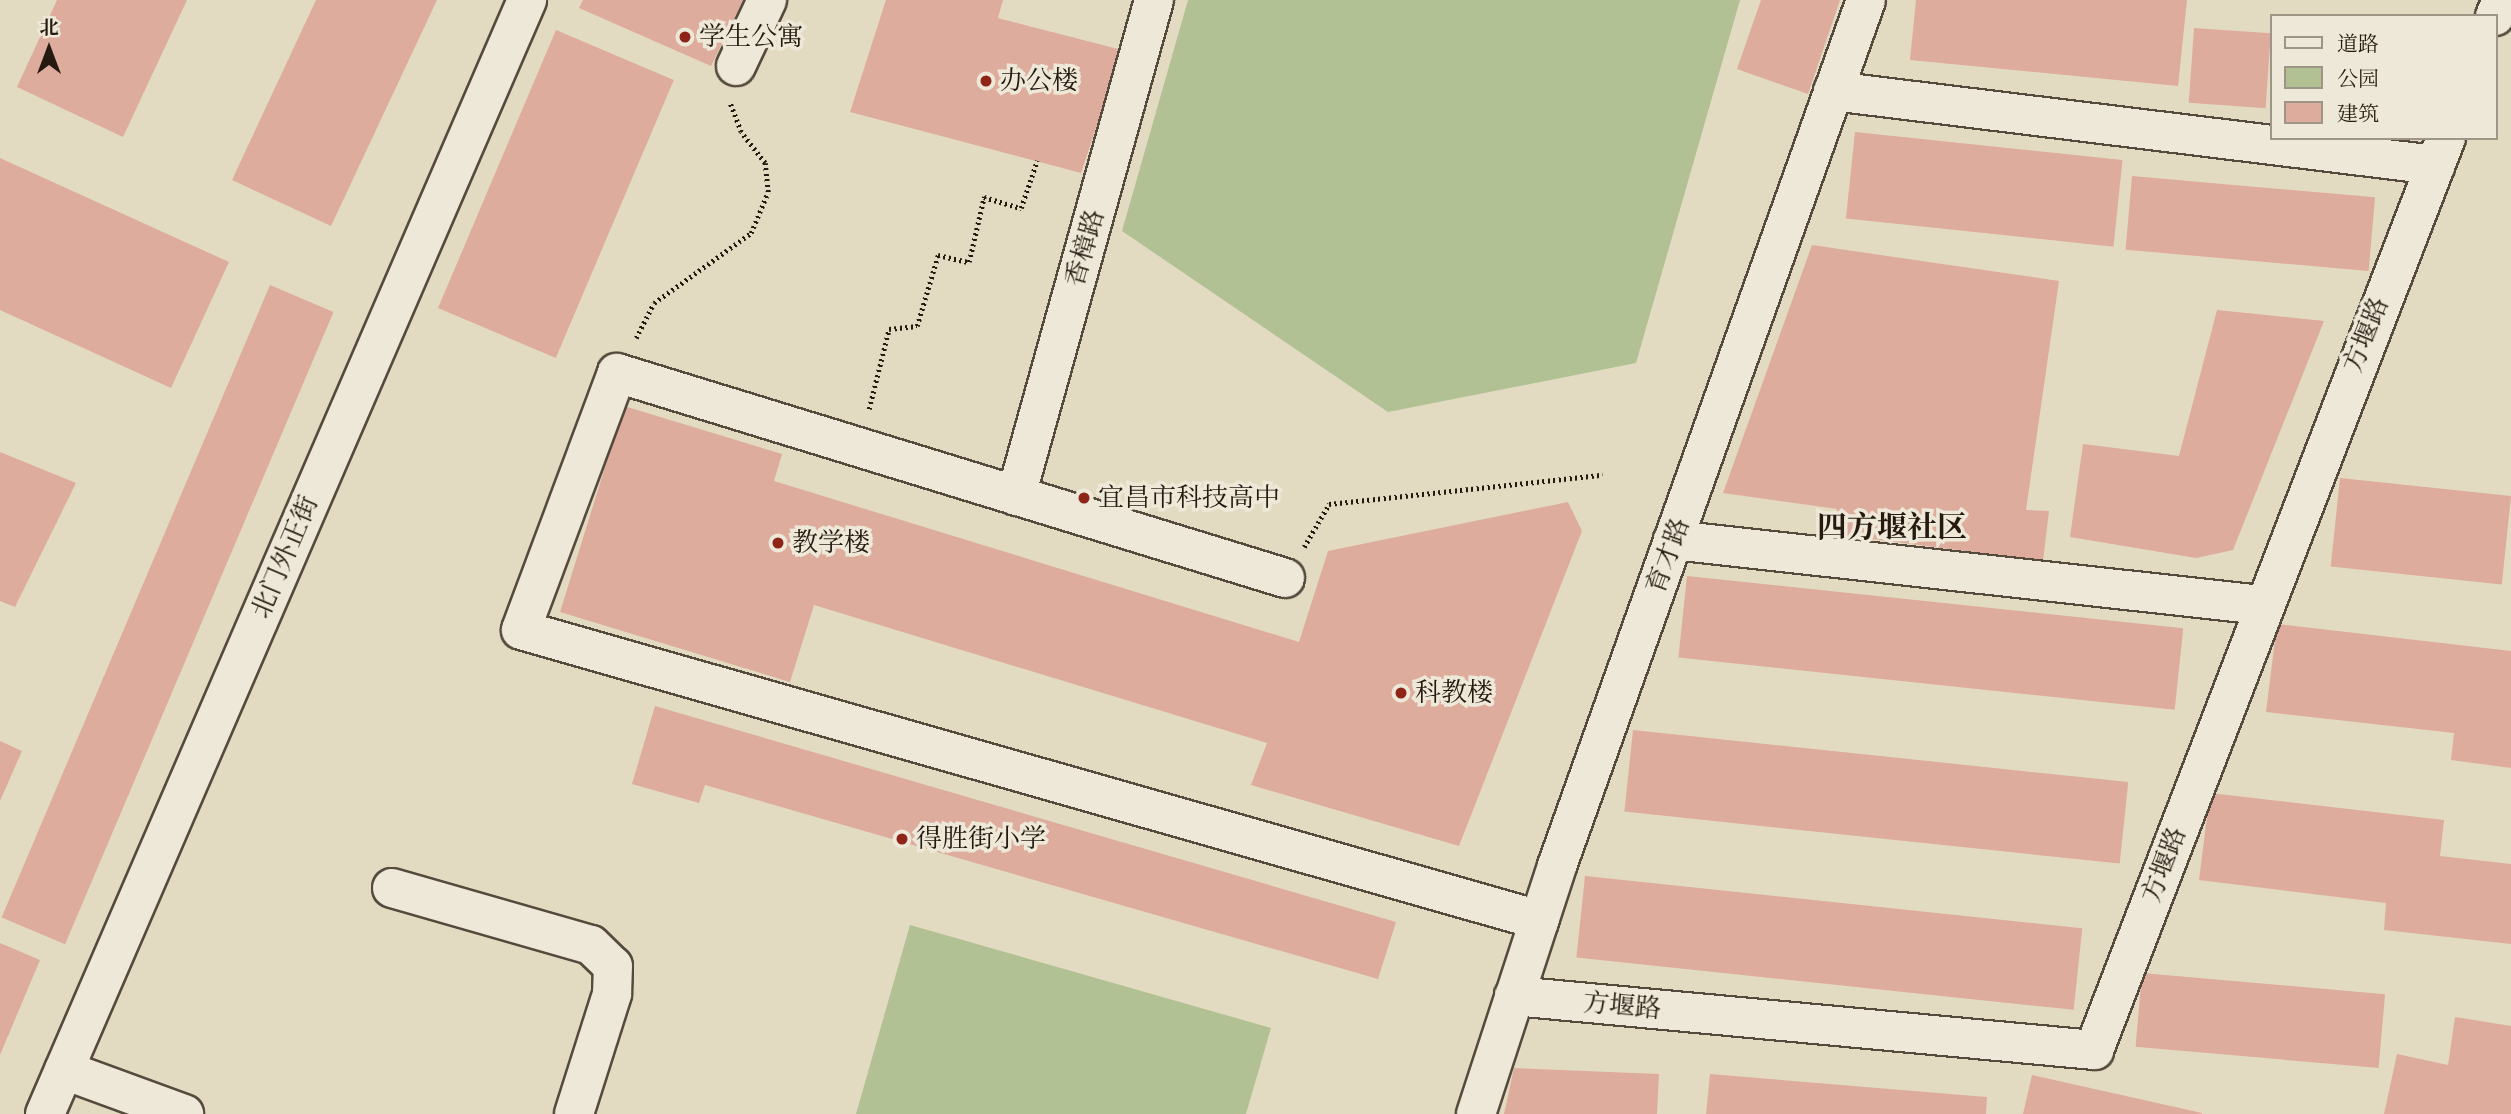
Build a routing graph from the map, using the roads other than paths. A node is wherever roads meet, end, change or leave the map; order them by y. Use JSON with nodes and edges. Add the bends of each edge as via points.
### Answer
{"nodes":[{"id":1,"x":527,"y":0,"type":"edge"},
{"id":2,"x":767,"y":0,"type":"edge"},
{"id":3,"x":1154,"y":0,"type":"edge"},
{"id":4,"x":1866,"y":0,"type":"edge"},
{"id":5,"x":736,"y":65,"type":"road end"},
{"id":6,"x":1833,"y":91,"type":"junction"},
{"id":7,"x":2270,"y":134,"type":"edge"},
{"id":8,"x":2330,"y":140,"type":"edge"},
{"id":9,"x":2441,"y":151,"type":"edge"},
{"id":10,"x":1016,"y":496,"type":"junction"},
{"id":11,"x":1673,"y":540,"type":"junction"},
{"id":12,"x":1285,"y":578,"type":"road end"},
{"id":13,"x":2262,"y":605,"type":"junction"},
{"id":14,"x":393,"y":888,"type":"dead end"},
{"id":15,"x":1539,"y":919,"type":"junction"},
{"id":16,"x":1514,"y":996,"type":"junction"},
{"id":17,"x":64,"y":1070,"type":"junction"},
{"id":18,"x":45,"y":1114,"type":"edge"},
{"id":19,"x":184,"y":1114,"type":"edge"},
{"id":20,"x":574,"y":1114,"type":"edge"},
{"id":21,"x":1476,"y":1114,"type":"edge"}],
"edges":[{"from":1,"to":17,"type":"street","name":"北门外正街"},
{"from":2,"to":5,"type":"street"},
{"from":3,"to":10,"type":"street","name":"香樟路"},
{"from":4,"to":6,"type":"street","name":"育才路"},
{"from":6,"to":7,"type":"street"},
{"from":6,"to":11,"type":"street","name":"育才路"},
{"from":8,"to":9,"type":"street"},
{"from":9,"to":13,"type":"street","name":"方堰路"},
{"from":10,"to":12,"type":"street"},
{"from":10,"to":15,"type":"street","via":[[617,373],[521,630]]},
{"from":11,"to":13,"type":"street"},
{"from":11,"to":15,"type":"street","name":"育才路"},
{"from":13,"to":16,"type":"street","name":"方堰路","via":[[2094,1050]]},
{"from":14,"to":20,"type":"street","via":[[591,945],[613,966],[612,994]]},
{"from":15,"to":16,"type":"street","name":"育才路"},
{"from":16,"to":21,"type":"street","name":"育才路"},
{"from":17,"to":18,"type":"street","name":"北门外正街"},
{"from":17,"to":19,"type":"street"}]}
